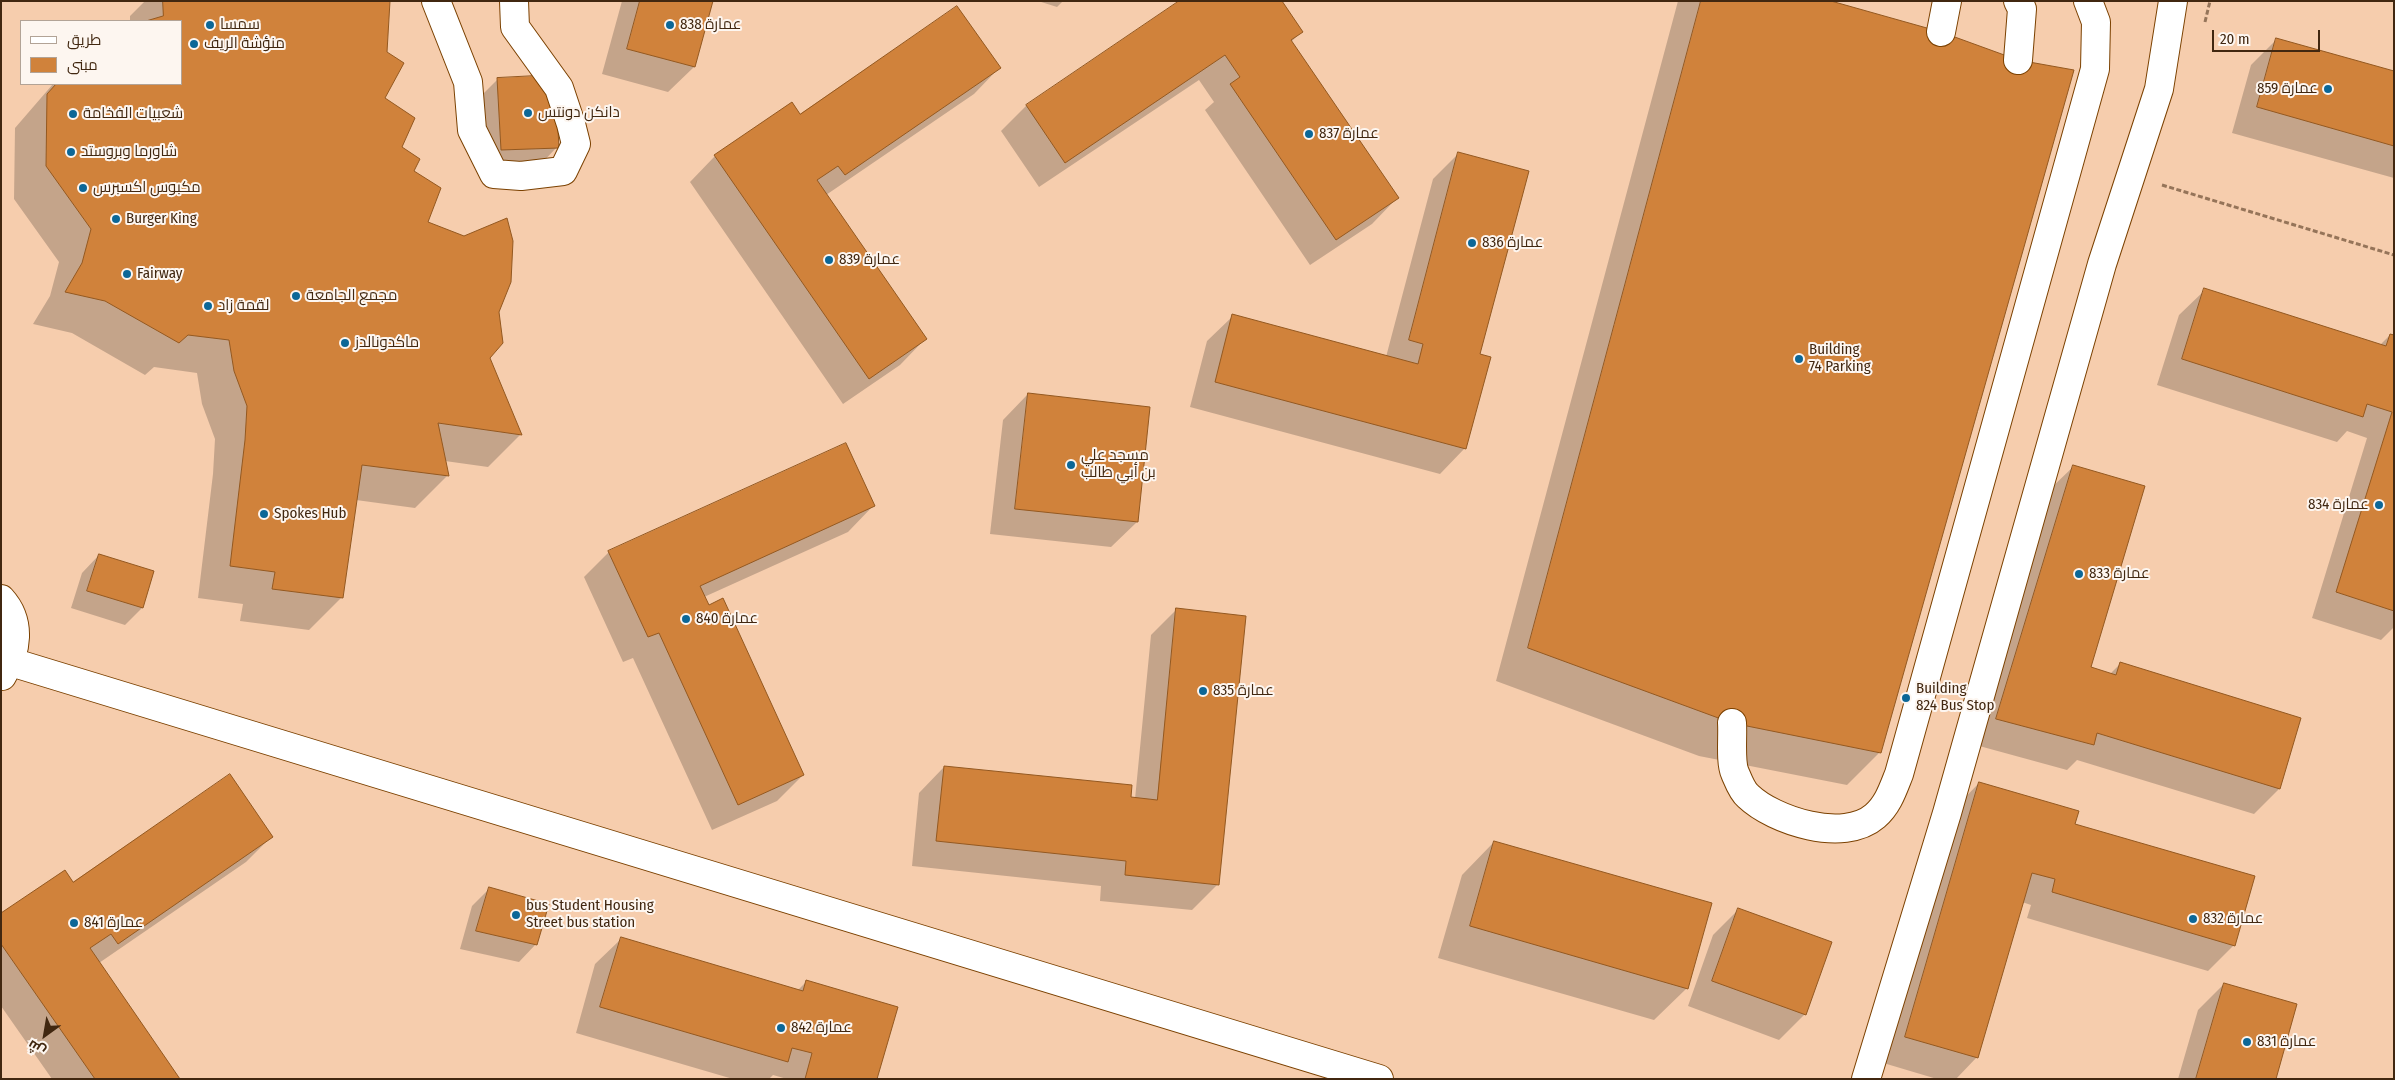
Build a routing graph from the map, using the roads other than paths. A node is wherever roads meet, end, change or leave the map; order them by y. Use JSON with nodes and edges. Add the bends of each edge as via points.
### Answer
{"nodes":[{"id":1,"x":436,"y":1,"type":"edge"},
{"id":2,"x":514,"y":1,"type":"edge"},
{"id":3,"x":1947,"y":1,"type":"edge"},
{"id":4,"x":2018,"y":1,"type":"edge"},
{"id":5,"x":2088,"y":1,"type":"edge"},
{"id":6,"x":2173,"y":1,"type":"edge"},
{"id":7,"x":1941,"y":32,"type":"dead end"},
{"id":8,"x":2018,"y":60,"type":"dead end"},
{"id":9,"x":1,"y":599,"type":"edge"},
{"id":10,"x":6,"y":670,"type":"edge"},
{"id":11,"x":1732,"y":724,"type":"dead end"},
{"id":12,"x":1379,"y":1079,"type":"edge"},
{"id":13,"x":1866,"y":1079,"type":"edge"}],
"edges":[{"from":1,"to":2,"type":"lane","via":[[468,82],[472,130],[494,174],[521,176],[563,171],[576,144],[571,124],[559,88],[515,27]]},
{"from":3,"to":7,"type":"lane"},
{"from":4,"to":8,"type":"lane","via":[[2022,9]]},
{"from":5,"to":11,"type":"lane","via":[[2096,22],[2095,69],[1890,798],[1874,817],[1854,826],[1828,829],[1795,822],[1767,809],[1747,795],[1733,770]]},
{"from":6,"to":13,"type":"lane","via":[[2159,89],[2102,264],[1947,814]]},
{"from":9,"to":10,"type":"lane","via":[[14,623],[16,643]]},
{"from":10,"to":12,"type":"lane"}]}
